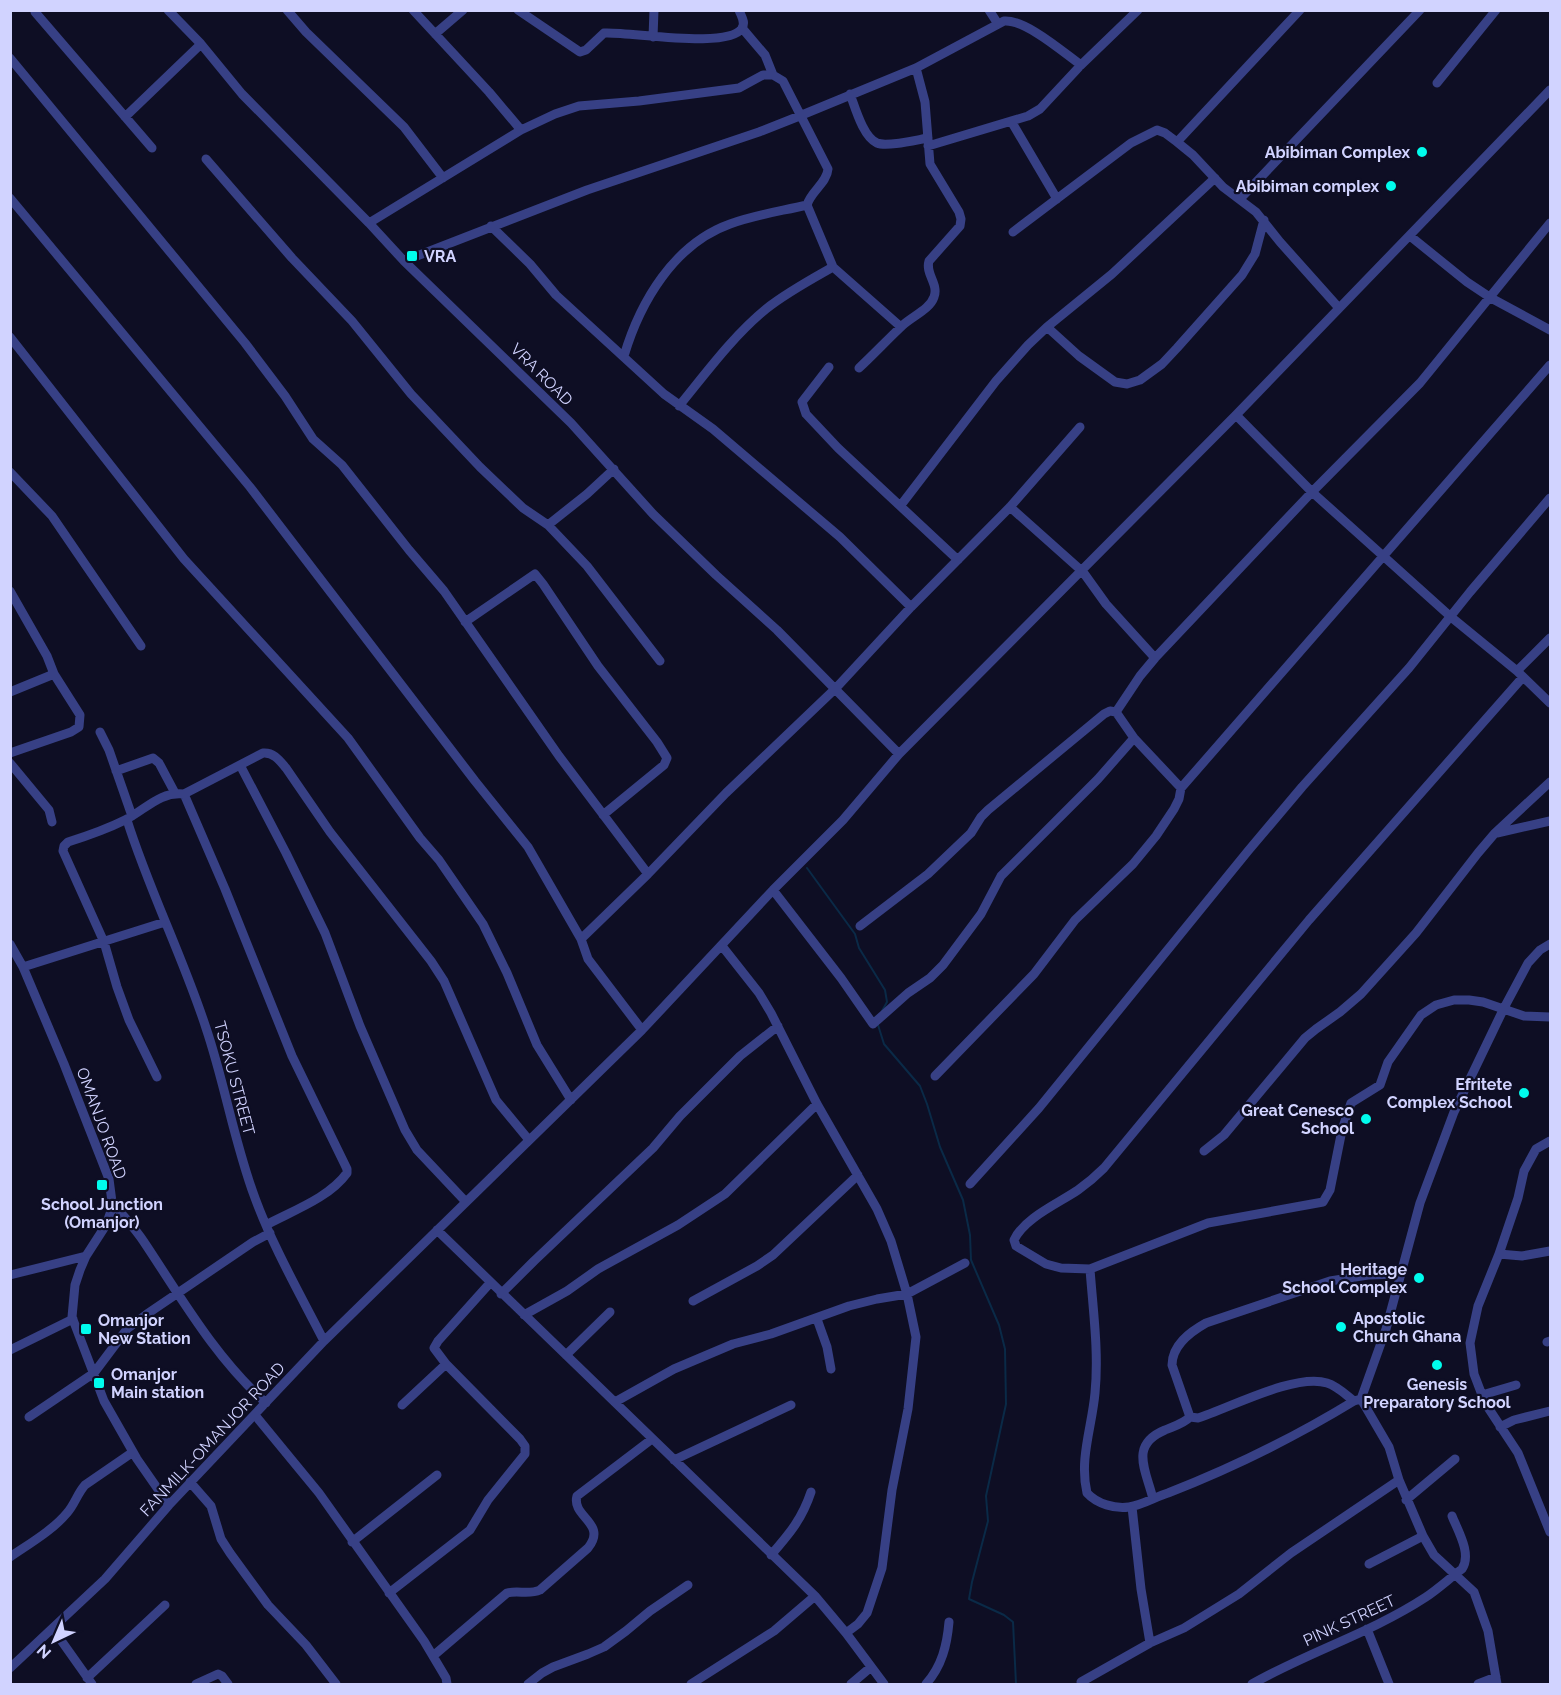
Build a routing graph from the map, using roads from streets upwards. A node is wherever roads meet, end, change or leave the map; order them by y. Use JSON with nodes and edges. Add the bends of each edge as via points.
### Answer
{"nodes":[{"id":1,"x":168,"y":10,"type":"edge"},
{"id":2,"x":287,"y":10,"type":"edge"},
{"id":3,"x":413,"y":10,"type":"edge"},
{"id":4,"x":463,"y":10,"type":"edge"},
{"id":5,"x":518,"y":10,"type":"edge"},
{"id":6,"x":654,"y":10,"type":"edge"},
{"id":7,"x":739,"y":10,"type":"edge"},
{"id":8,"x":989,"y":10,"type":"edge"},
{"id":9,"x":1138,"y":10,"type":"edge"},
{"id":10,"x":1300,"y":10,"type":"edge"},
{"id":11,"x":1420,"y":10,"type":"edge"},
{"id":12,"x":1496,"y":10,"type":"edge"},
{"id":13,"x":35,"y":12,"type":"edge"},
{"id":14,"x":998,"y":24,"type":"junction"},
{"id":15,"x":742,"y":28,"type":"junction"},
{"id":16,"x":435,"y":34,"type":"junction"},
{"id":17,"x":653,"y":37,"type":"junction"},
{"id":18,"x":201,"y":44,"type":"junction"},
{"id":19,"x":10,"y":58,"type":"edge"},
{"id":20,"x":1081,"y":64,"type":"junction"},
{"id":21,"x":916,"y":68,"type":"junction"},
{"id":22,"x":773,"y":75,"type":"junction"},
{"id":23,"x":1437,"y":83,"type":"dead end"},
{"id":24,"x":1551,"y":90,"type":"edge"},
{"id":25,"x":850,"y":94,"type":"junction"},
{"id":26,"x":800,"y":115,"type":"junction"},
{"id":27,"x":125,"y":117,"type":"junction"},
{"id":28,"x":1011,"y":121,"type":"junction"},
{"id":29,"x":521,"y":130,"type":"junction"},
{"id":30,"x":928,"y":142,"type":"junction"},
{"id":31,"x":1177,"y":142,"type":"junction"},
{"id":32,"x":152,"y":148,"type":"dead end"},
{"id":33,"x":206,"y":159,"type":"dead end"},
{"id":34,"x":443,"y":178,"type":"junction"},
{"id":35,"x":1215,"y":178,"type":"junction"},
{"id":36,"x":10,"y":198,"type":"edge"},
{"id":37,"x":1057,"y":199,"type":"junction"},
{"id":38,"x":1240,"y":199,"type":"junction"},
{"id":39,"x":807,"y":205,"type":"junction"},
{"id":40,"x":1264,"y":220,"type":"junction"},
{"id":41,"x":369,"y":223,"type":"junction"},
{"id":42,"x":1551,"y":223,"type":"edge"},
{"id":43,"x":491,"y":226,"type":"junction"},
{"id":44,"x":1013,"y":232,"type":"dead end"},
{"id":45,"x":1410,"y":236,"type":"junction"},
{"id":46,"x":404,"y":261,"type":"junction"},
{"id":47,"x":833,"y":267,"type":"junction"},
{"id":48,"x":1491,"y":297,"type":"junction"},
{"id":49,"x":1339,"y":308,"type":"junction"},
{"id":50,"x":901,"y":327,"type":"junction"},
{"id":51,"x":1047,"y":327,"type":"junction"},
{"id":52,"x":1551,"y":330,"type":"edge"},
{"id":53,"x":10,"y":337,"type":"edge"},
{"id":54,"x":624,"y":356,"type":"junction"},
{"id":55,"x":1551,"y":365,"type":"edge"},
{"id":56,"x":829,"y":367,"type":"dead end"},
{"id":57,"x":859,"y":368,"type":"dead end"},
{"id":58,"x":679,"y":406,"type":"junction"},
{"id":59,"x":1236,"y":416,"type":"junction"},
{"id":60,"x":1080,"y":427,"type":"dead end"},
{"id":61,"x":614,"y":469,"type":"junction"},
{"id":62,"x":10,"y":472,"type":"edge"},
{"id":63,"x":1312,"y":492,"type":"junction"},
{"id":64,"x":1551,"y":498,"type":"edge"},
{"id":65,"x":901,"y":505,"type":"junction"},
{"id":66,"x":1010,"y":507,"type":"junction"},
{"id":67,"x":548,"y":525,"type":"junction"},
{"id":68,"x":1382,"y":556,"type":"junction"},
{"id":69,"x":958,"y":560,"type":"junction"},
{"id":70,"x":1083,"y":572,"type":"junction"},
{"id":71,"x":11,"y":592,"type":"edge"},
{"id":72,"x":911,"y":607,"type":"junction"},
{"id":73,"x":1451,"y":617,"type":"junction"},
{"id":74,"x":465,"y":622,"type":"junction"},
{"id":75,"x":1551,"y":638,"type":"edge"},
{"id":76,"x":141,"y":646,"type":"dead end"},
{"id":77,"x":1155,"y":658,"type":"junction"},
{"id":78,"x":660,"y":661,"type":"dead end"},
{"id":79,"x":54,"y":674,"type":"junction"},
{"id":80,"x":1520,"y":674,"type":"junction"},
{"id":81,"x":836,"y":688,"type":"junction"},
{"id":82,"x":10,"y":692,"type":"edge"},
{"id":83,"x":1551,"y":703,"type":"edge"},
{"id":84,"x":1116,"y":712,"type":"junction"},
{"id":85,"x":100,"y":732,"type":"dead end"},
{"id":86,"x":1134,"y":738,"type":"junction"},
{"id":87,"x":10,"y":753,"type":"edge"},
{"id":88,"x":899,"y":754,"type":"junction"},
{"id":89,"x":10,"y":763,"type":"edge"},
{"id":90,"x":240,"y":765,"type":"junction"},
{"id":91,"x":116,"y":771,"type":"junction"},
{"id":92,"x":1551,"y":782,"type":"edge"},
{"id":93,"x":1181,"y":788,"type":"junction"},
{"id":94,"x":180,"y":793,"type":"junction"},
{"id":95,"x":603,"y":815,"type":"junction"},
{"id":96,"x":130,"y":818,"type":"junction"},
{"id":97,"x":1551,"y":821,"type":"edge"},
{"id":98,"x":52,"y":822,"type":"dead end"},
{"id":99,"x":1495,"y":833,"type":"junction"},
{"id":100,"x":648,"y":874,"type":"junction"},
{"id":101,"x":773,"y":890,"type":"junction"},
{"id":102,"x":165,"y":921,"type":"junction"},
{"id":103,"x":860,"y":926,"type":"dead end"},
{"id":104,"x":581,"y":939,"type":"junction"},
{"id":105,"x":104,"y":942,"type":"junction"},
{"id":106,"x":10,"y":944,"type":"edge"},
{"id":107,"x":1551,"y":944,"type":"edge"},
{"id":108,"x":722,"y":946,"type":"junction"},
{"id":109,"x":23,"y":967,"type":"junction"},
{"id":110,"x":1504,"y":1008,"type":"junction"},
{"id":111,"x":1551,"y":1017,"type":"edge"},
{"id":112,"x":778,"y":1026,"type":"junction"},
{"id":113,"x":642,"y":1030,"type":"junction"},
{"id":114,"x":935,"y":1076,"type":"dead end"},
{"id":115,"x":157,"y":1077,"type":"dead end"},
{"id":116,"x":571,"y":1100,"type":"junction"},
{"id":117,"x":817,"y":1104,"type":"junction"},
{"id":118,"x":529,"y":1140,"type":"junction"},
{"id":119,"x":1551,"y":1141,"type":"edge"},
{"id":120,"x":1204,"y":1151,"type":"dead end"},
{"id":121,"x":858,"y":1175,"type":"junction"},
{"id":122,"x":970,"y":1184,"type":"dead end"},
{"id":123,"x":112,"y":1202,"type":"junction"},
{"id":124,"x":466,"y":1202,"type":"junction"},
{"id":125,"x":268,"y":1229,"type":"junction"},
{"id":126,"x":437,"y":1230,"type":"junction"},
{"id":127,"x":1551,"y":1251,"type":"edge"},
{"id":128,"x":1499,"y":1254,"type":"junction"},
{"id":129,"x":86,"y":1256,"type":"junction"},
{"id":130,"x":965,"y":1263,"type":"dead end"},
{"id":131,"x":1090,"y":1269,"type":"junction"},
{"id":132,"x":1400,"y":1274,"type":"junction"},
{"id":133,"x":11,"y":1275,"type":"edge"},
{"id":134,"x":490,"y":1283,"type":"junction"},
{"id":135,"x":177,"y":1294,"type":"junction"},
{"id":136,"x":501,"y":1294,"type":"junction"},
{"id":137,"x":907,"y":1294,"type":"junction"},
{"id":138,"x":693,"y":1301,"type":"dead end"},
{"id":139,"x":610,"y":1312,"type":"dead end"},
{"id":140,"x":524,"y":1314,"type":"junction"},
{"id":141,"x":73,"y":1319,"type":"junction"},
{"id":142,"x":817,"y":1319,"type":"junction"},
{"id":143,"x":324,"y":1341,"type":"junction"},
{"id":144,"x":10,"y":1350,"type":"edge"},
{"id":145,"x":566,"y":1355,"type":"junction"},
{"id":146,"x":446,"y":1365,"type":"junction"},
{"id":147,"x":831,"y":1369,"type":"dead end"},
{"id":148,"x":94,"y":1373,"type":"junction"},
{"id":149,"x":1516,"y":1385,"type":"dead end"},
{"id":150,"x":1482,"y":1395,"type":"junction"},
{"id":151,"x":1358,"y":1400,"type":"junction"},
{"id":152,"x":615,"y":1402,"type":"junction"},
{"id":153,"x":266,"y":1403,"type":"junction"},
{"id":154,"x":402,"y":1405,"type":"dead end"},
{"id":155,"x":791,"y":1405,"type":"dead end"},
{"id":156,"x":1551,"y":1410,"type":"edge"},
{"id":157,"x":255,"y":1415,"type":"junction"},
{"id":158,"x":29,"y":1417,"type":"dead end"},
{"id":159,"x":1190,"y":1417,"type":"junction"},
{"id":160,"x":1500,"y":1427,"type":"junction"},
{"id":161,"x":652,"y":1439,"type":"junction"},
{"id":162,"x":133,"y":1452,"type":"junction"},
{"id":163,"x":1455,"y":1459,"type":"dead end"},
{"id":164,"x":674,"y":1460,"type":"junction"},
{"id":165,"x":436,"y":1475,"type":"dead end"},
{"id":166,"x":1398,"y":1480,"type":"junction"},
{"id":167,"x":190,"y":1482,"type":"junction"},
{"id":168,"x":811,"y":1492,"type":"dead end"},
{"id":169,"x":1153,"y":1499,"type":"junction"},
{"id":170,"x":1406,"y":1500,"type":"junction"},
{"id":171,"x":169,"y":1505,"type":"junction"},
{"id":172,"x":1132,"y":1507,"type":"junction"},
{"id":173,"x":1452,"y":1515,"type":"dead end"},
{"id":174,"x":1551,"y":1532,"type":"edge"},
{"id":175,"x":1422,"y":1536,"type":"junction"},
{"id":176,"x":352,"y":1542,"type":"junction"},
{"id":177,"x":771,"y":1555,"type":"junction"},
{"id":178,"x":10,"y":1557,"type":"edge"},
{"id":179,"x":1369,"y":1564,"type":"dead end"},
{"id":180,"x":1454,"y":1575,"type":"junction"},
{"id":181,"x":688,"y":1585,"type":"dead end"},
{"id":182,"x":389,"y":1593,"type":"junction"},
{"id":183,"x":815,"y":1596,"type":"junction"},
{"id":184,"x":165,"y":1605,"type":"dead end"},
{"id":185,"x":949,"y":1622,"type":"dead end"},
{"id":186,"x":53,"y":1629,"type":"junction"},
{"id":187,"x":1367,"y":1629,"type":"junction"},
{"id":188,"x":846,"y":1633,"type":"junction"},
{"id":189,"x":1150,"y":1643,"type":"junction"},
{"id":190,"x":433,"y":1656,"type":"junction"},
{"id":191,"x":871,"y":1667,"type":"junction"},
{"id":192,"x":10,"y":1668,"type":"edge"},
{"id":193,"x":90,"y":1681,"type":"edge"},
{"id":194,"x":1496,"y":1681,"type":"edge"},
{"id":195,"x":449,"y":1682,"type":"edge"},
{"id":196,"x":1081,"y":1682,"type":"dead end"},
{"id":197,"x":196,"y":1684,"type":"edge"},
{"id":198,"x":228,"y":1684,"type":"edge"},
{"id":199,"x":336,"y":1684,"type":"edge"},
{"id":200,"x":528,"y":1684,"type":"edge"},
{"id":201,"x":691,"y":1684,"type":"edge"},
{"id":202,"x":851,"y":1684,"type":"edge"},
{"id":203,"x":884,"y":1684,"type":"edge"},
{"id":204,"x":926,"y":1684,"type":"edge"},
{"id":205,"x":1252,"y":1684,"type":"edge"},
{"id":206,"x":1389,"y":1684,"type":"edge"},
{"id":207,"x":1478,"y":1684,"type":"edge"}],
"edges":[{"from":1,"to":18,"type":"street","name":"VRA ROAD"},
{"from":2,"to":34,"type":"street","via":[[404,127]]},
{"from":3,"to":16,"type":"street"},
{"from":4,"to":16,"type":"street"},
{"from":5,"to":17,"type":"street","via":[[580,52],[604,33]]},
{"from":6,"to":17,"type":"street"},
{"from":7,"to":15,"type":"street","via":[[744,21]]},
{"from":8,"to":14,"type":"street"},
{"from":9,"to":20,"type":"street"},
{"from":10,"to":31,"type":"street"},
{"from":11,"to":38,"type":"street"},
{"from":12,"to":23,"type":"street"},
{"from":13,"to":27,"type":"street"},
{"from":14,"to":20,"type":"street","via":[[1009,20],[1025,26]]},
{"from":14,"to":21,"type":"street"},
{"from":15,"to":17,"type":"street","via":[[708,39]]},
{"from":15,"to":22,"type":"street","via":[[765,56]]},
{"from":16,"to":29,"type":"street"},
{"from":18,"to":27,"type":"street"},
{"from":18,"to":41,"type":"street","name":"VRA ROAD","via":[[242,94]]},
{"from":19,"to":74,"type":"street","via":[[245,343],[313,439],[355,480]]},
{"from":20,"to":28,"type":"street","via":[[1040,109]]},
{"from":21,"to":25,"type":"street"},
{"from":21,"to":30,"type":"street","via":[[925,102]]},
{"from":22,"to":26,"type":"street","via":[[783,81]]},
{"from":22,"to":29,"type":"street","via":[[763,75],[739,88],[579,106]]},
{"from":24,"to":45,"type":"street","name":"FANMILK-OMANJOR ROAD"},
{"from":25,"to":26,"type":"street"},
{"from":25,"to":30,"type":"street","via":[[865,130],[876,143]]},
{"from":26,"to":39,"type":"street","via":[[828,169],[828,176],[814,190]]},
{"from":26,"to":43,"type":"street"},
{"from":27,"to":32,"type":"street"},
{"from":28,"to":30,"type":"street"},
{"from":28,"to":37,"type":"street"},
{"from":29,"to":34,"type":"street"},
{"from":30,"to":50,"type":"street","via":[[930,164],[961,219],[957,231],[929,261],[927,267],[935,287],[933,299]]},
{"from":31,"to":35,"type":"street"},
{"from":31,"to":37,"type":"street","via":[[1157,130],[1149,132]]},
{"from":33,"to":67,"type":"street","via":[[450,436],[523,508]]},
{"from":34,"to":41,"type":"street"},
{"from":35,"to":38,"type":"street"},
{"from":35,"to":51,"type":"street","via":[[1112,274]]},
{"from":36,"to":104,"type":"street","via":[[250,487],[528,847]]},
{"from":37,"to":44,"type":"street"},
{"from":38,"to":40,"type":"street"},
{"from":39,"to":47,"type":"street"},
{"from":39,"to":54,"type":"street","via":[[731,223],[690,248],[652,292]]},
{"from":40,"to":49,"type":"street"},
{"from":40,"to":51,"type":"street","via":[[1255,254],[1242,275],[1162,364],[1140,380],[1115,382]]},
{"from":41,"to":46,"type":"street","name":"VRA ROAD"},
{"from":42,"to":48,"type":"street"},
{"from":43,"to":46,"type":"street"},
{"from":43,"to":54,"type":"street","via":[[556,295]]},
{"from":45,"to":48,"type":"street"},
{"from":45,"to":49,"type":"street","name":"FANMILK-OMANJOR ROAD"},
{"from":46,"to":61,"type":"street","name":"VRA ROAD"},
{"from":47,"to":50,"type":"street"},
{"from":47,"to":58,"type":"street","via":[[764,311]]},
{"from":48,"to":52,"type":"street"},
{"from":48,"to":63,"type":"street","via":[[1420,382]]},
{"from":49,"to":59,"type":"street","name":"FANMILK-OMANJOR ROAD"},
{"from":50,"to":57,"type":"street"},
{"from":51,"to":65,"type":"street","via":[[996,381]]},
{"from":53,"to":116,"type":"street","via":[[184,559],[348,738],[445,868],[483,924],[537,1045]]},
{"from":54,"to":58,"type":"street"},
{"from":55,"to":68,"type":"street"},
{"from":56,"to":65,"type":"street","via":[[802,402],[806,414]]},
{"from":58,"to":72,"type":"street","via":[[713,429],[840,537]]},
{"from":59,"to":63,"type":"street"},
{"from":59,"to":70,"type":"street","name":"FANMILK-OMANJOR ROAD"},
{"from":60,"to":66,"type":"street"},
{"from":61,"to":67,"type":"street"},
{"from":61,"to":81,"type":"street","name":"VRA ROAD","via":[[676,537]]},
{"from":62,"to":76,"type":"street","via":[[58,524]]},
{"from":63,"to":68,"type":"street"},
{"from":63,"to":77,"type":"street"},
{"from":64,"to":73,"type":"street"},
{"from":65,"to":69,"type":"street"},
{"from":66,"to":69,"type":"street"},
{"from":66,"to":70,"type":"street"},
{"from":67,"to":78,"type":"street","via":[[587,566]]},
{"from":68,"to":73,"type":"street"},
{"from":68,"to":93,"type":"street"},
{"from":69,"to":72,"type":"street"},
{"from":70,"to":77,"type":"street"},
{"from":70,"to":88,"type":"street","name":"FANMILK-OMANJOR ROAD"},
{"from":71,"to":79,"type":"street"},
{"from":72,"to":81,"type":"street"},
{"from":73,"to":80,"type":"street"},
{"from":73,"to":122,"type":"street","via":[[1302,787],[1039,1108]]},
{"from":74,"to":95,"type":"street"},
{"from":74,"to":95,"type":"street","via":[[535,574],[598,666],[657,742],[667,758],[664,765]]},
{"from":75,"to":80,"type":"street"},
{"from":77,"to":84,"type":"street"},
{"from":79,"to":82,"type":"street"},
{"from":79,"to":87,"type":"street","via":[[80,715],[79,728]]},
{"from":80,"to":83,"type":"street"},
{"from":80,"to":131,"type":"street","via":[[1104,1168],[1017,1233],[1016,1246],[1046,1264]]},
{"from":81,"to":88,"type":"street","name":"VRA ROAD"},
{"from":81,"to":100,"type":"street"},
{"from":84,"to":86,"type":"street"},
{"from":84,"to":103,"type":"street","via":[[1104,714],[1036,769],[981,817],[971,833],[934,868]]},
{"from":85,"to":91,"type":"street","name":"TSOKU STREET"},
{"from":86,"to":93,"type":"street"},
{"from":86,"to":101,"type":"street","via":[[1005,871],[981,914],[939,970],[873,1024]]},
{"from":88,"to":101,"type":"street","name":"FANMILK-OMANJOR ROAD","via":[[843,820]]},
{"from":89,"to":98,"type":"street","via":[[49,810]]},
{"from":90,"to":94,"type":"street"},
{"from":90,"to":118,"type":"street","via":[[267,752],[280,760],[330,832],[431,961],[444,981],[496,1100]]},
{"from":90,"to":124,"type":"street","via":[[325,933],[405,1130],[417,1150]]},
{"from":91,"to":94,"type":"street","via":[[153,758]]},
{"from":91,"to":96,"type":"street","name":"TSOKU STREET"},
{"from":92,"to":99,"type":"street"},
{"from":93,"to":114,"type":"street","via":[[1174,809],[1133,864],[1075,920],[1034,974]]},
{"from":94,"to":96,"type":"street","via":[[151,803]]},
{"from":94,"to":125,"type":"street","via":[[232,907],[292,1056],[347,1169],[341,1180],[323,1194]]},
{"from":95,"to":100,"type":"street"},
{"from":96,"to":102,"type":"street","name":"TSOKU STREET","via":[[136,849]]},
{"from":96,"to":105,"type":"street","via":[[64,846]]},
{"from":97,"to":99,"type":"street"},
{"from":99,"to":120,"type":"street","via":[[1384,968],[1340,1012],[1305,1038],[1237,1121]]},
{"from":100,"to":104,"type":"street"},
{"from":101,"to":108,"type":"street","name":"FANMILK-OMANJOR ROAD"},
{"from":102,"to":105,"type":"street"},
{"from":102,"to":125,"type":"street","name":"TSOKU STREET","via":[[207,1030],[234,1134]]},
{"from":104,"to":113,"type":"street","via":[[588,959]]},
{"from":105,"to":109,"type":"street"},
{"from":105,"to":115,"type":"street","via":[[129,1020]]},
{"from":106,"to":109,"type":"street","name":"OMANJO ROAD"},
{"from":107,"to":110,"type":"street","via":[[1533,956]]},
{"from":108,"to":112,"type":"street","via":[[759,993]]},
{"from":108,"to":113,"type":"street","name":"FANMILK-OMANJOR ROAD"},
{"from":109,"to":123,"type":"street","name":"OMANJO ROAD","via":[[91,1130],[109,1179]]},
{"from":110,"to":111,"type":"street","via":[[1524,1016]]},
{"from":110,"to":131,"type":"street","via":[[1454,1000],[1436,1005],[1421,1016],[1388,1062],[1380,1085],[1351,1104],[1330,1190],[1323,1202],[1208,1223]]},
{"from":110,"to":132,"type":"street","via":[[1437,1154]]},
{"from":112,"to":117,"type":"street"},
{"from":112,"to":136,"type":"street","via":[[740,1056],[652,1148]]},
{"from":113,"to":116,"type":"street","name":"FANMILK-OMANJOR ROAD"},
{"from":116,"to":118,"type":"street","name":"FANMILK-OMANJOR ROAD"},
{"from":117,"to":121,"type":"street"},
{"from":117,"to":140,"type":"street","via":[[717,1200]]},
{"from":118,"to":124,"type":"street","name":"FANMILK-OMANJOR ROAD"},
{"from":119,"to":128,"type":"street","via":[[1536,1149],[1529,1160]]},
{"from":121,"to":137,"type":"street","via":[[891,1241]]},
{"from":121,"to":138,"type":"street","via":[[773,1255]]},
{"from":123,"to":129,"type":"street","name":"OMANJO ROAD","via":[[106,1225]]},
{"from":123,"to":135,"type":"street"},
{"from":124,"to":126,"type":"street","name":"FANMILK-OMANJOR ROAD"},
{"from":125,"to":135,"type":"street"},
{"from":125,"to":143,"type":"street","name":"TSOKU STREET"},
{"from":126,"to":134,"type":"street"},
{"from":126,"to":143,"type":"street","name":"FANMILK-OMANJOR ROAD"},
{"from":127,"to":128,"type":"street","via":[[1522,1256]]},
{"from":128,"to":150,"type":"street","via":[[1478,1306],[1470,1343],[1474,1374]]},
{"from":129,"to":133,"type":"street"},
{"from":129,"to":141,"type":"street","name":"OMANJO ROAD","via":[[75,1285]]},
{"from":130,"to":137,"type":"street"},
{"from":131,"to":172,"type":"street","via":[[1096,1372],[1084,1462],[1085,1483],[1088,1493],[1098,1502]]},
{"from":132,"to":151,"type":"street","via":[[1386,1329]]},
{"from":132,"to":159,"type":"street","via":[[1330,1281],[1191,1331],[1172,1357]]},
{"from":134,"to":136,"type":"street"},
{"from":134,"to":146,"type":"street","via":[[435,1344]]},
{"from":135,"to":148,"type":"street","via":[[128,1329]]},
{"from":135,"to":153,"type":"street","via":[[231,1369]]},
{"from":136,"to":140,"type":"street"},
{"from":137,"to":142,"type":"street","via":[[849,1306]]},
{"from":137,"to":188,"type":"street","via":[[916,1337],[882,1568],[867,1613]]},
{"from":139,"to":145,"type":"street"},
{"from":140,"to":145,"type":"street"},
{"from":141,"to":144,"type":"street"},
{"from":141,"to":148,"type":"street","name":"OMANJO ROAD"},
{"from":142,"to":147,"type":"street"},
{"from":142,"to":152,"type":"street","via":[[733,1344],[674,1369]]},
{"from":143,"to":153,"type":"street","name":"FANMILK-OMANJOR ROAD"},
{"from":145,"to":152,"type":"street"},
{"from":146,"to":154,"type":"street"},
{"from":146,"to":182,"type":"street","via":[[520,1439],[525,1454],[484,1505],[470,1530]]},
{"from":148,"to":158,"type":"street"},
{"from":148,"to":162,"type":"street","name":"OMANJO ROAD","via":[[104,1401]]},
{"from":149,"to":150,"type":"street"},
{"from":150,"to":160,"type":"street"},
{"from":151,"to":159,"type":"street","via":[[1326,1383],[1311,1381],[1280,1387],[1198,1418]]},
{"from":151,"to":166,"type":"street","via":[[1389,1448]]},
{"from":151,"to":169,"type":"street","via":[[1299,1433]]},
{"from":152,"to":161,"type":"street"},
{"from":153,"to":157,"type":"street","name":"FANMILK-OMANJOR ROAD"},
{"from":155,"to":164,"type":"street"},
{"from":156,"to":160,"type":"street"},
{"from":157,"to":167,"type":"street","name":"FANMILK-OMANJOR ROAD"},
{"from":157,"to":176,"type":"street","via":[[319,1493]]},
{"from":159,"to":169,"type":"street","via":[[1145,1444],[1142,1464]]},
{"from":160,"to":174,"type":"street","via":[[1518,1453]]},
{"from":161,"to":164,"type":"street"},
{"from":161,"to":190,"type":"street","via":[[577,1496],[578,1508],[595,1534],[588,1548],[540,1590],[507,1593]]},
{"from":162,"to":171,"type":"street","name":"OMANJO ROAD"},
{"from":162,"to":178,"type":"street","via":[[85,1485],[66,1515]]},
{"from":163,"to":170,"type":"street"},
{"from":164,"to":177,"type":"street"},
{"from":165,"to":176,"type":"street"},
{"from":166,"to":170,"type":"street"},
{"from":166,"to":189,"type":"street","via":[[1291,1553],[1239,1594],[1185,1628]]},
{"from":167,"to":171,"type":"street","name":"FANMILK-OMANJOR ROAD"},
{"from":167,"to":199,"type":"street","via":[[211,1506],[216,1528],[230,1553],[268,1605]]},
{"from":168,"to":177,"type":"street","via":[[805,1511]]},
{"from":169,"to":172,"type":"street"},
{"from":170,"to":175,"type":"street"},
{"from":171,"to":186,"type":"street","name":"FANMILK-OMANJOR ROAD","via":[[105,1579]]},
{"from":172,"to":189,"type":"street"},
{"from":173,"to":180,"type":"street","via":[[1466,1563]]},
{"from":175,"to":179,"type":"street"},
{"from":175,"to":180,"type":"street"},
{"from":176,"to":182,"type":"street"},
{"from":177,"to":183,"type":"street"},
{"from":180,"to":187,"type":"street","name":"PINK STREET","via":[[1428,1596]]},
{"from":180,"to":194,"type":"street","via":[[1474,1592],[1479,1603]]},
{"from":181,"to":200,"type":"street","via":[[604,1647],[553,1667]]},
{"from":182,"to":190,"type":"street"},
{"from":183,"to":188,"type":"street"},
{"from":183,"to":201,"type":"street","via":[[774,1631]]},
{"from":184,"to":193,"type":"street","via":[[136,1630]]},
{"from":185,"to":204,"type":"street","via":[[948,1641],[940,1664]]},
{"from":186,"to":192,"type":"street","name":"FANMILK-OMANJOR ROAD"},
{"from":186,"to":193,"type":"street"},
{"from":187,"to":205,"type":"street","name":"PINK STREET"},
{"from":187,"to":206,"type":"street"},
{"from":188,"to":191,"type":"street"},
{"from":189,"to":196,"type":"street"},
{"from":190,"to":195,"type":"street"},
{"from":191,"to":202,"type":"street"},
{"from":191,"to":203,"type":"street"},
{"from":194,"to":207,"type":"street"},
{"from":197,"to":198,"type":"street","via":[[218,1674]]}]}
